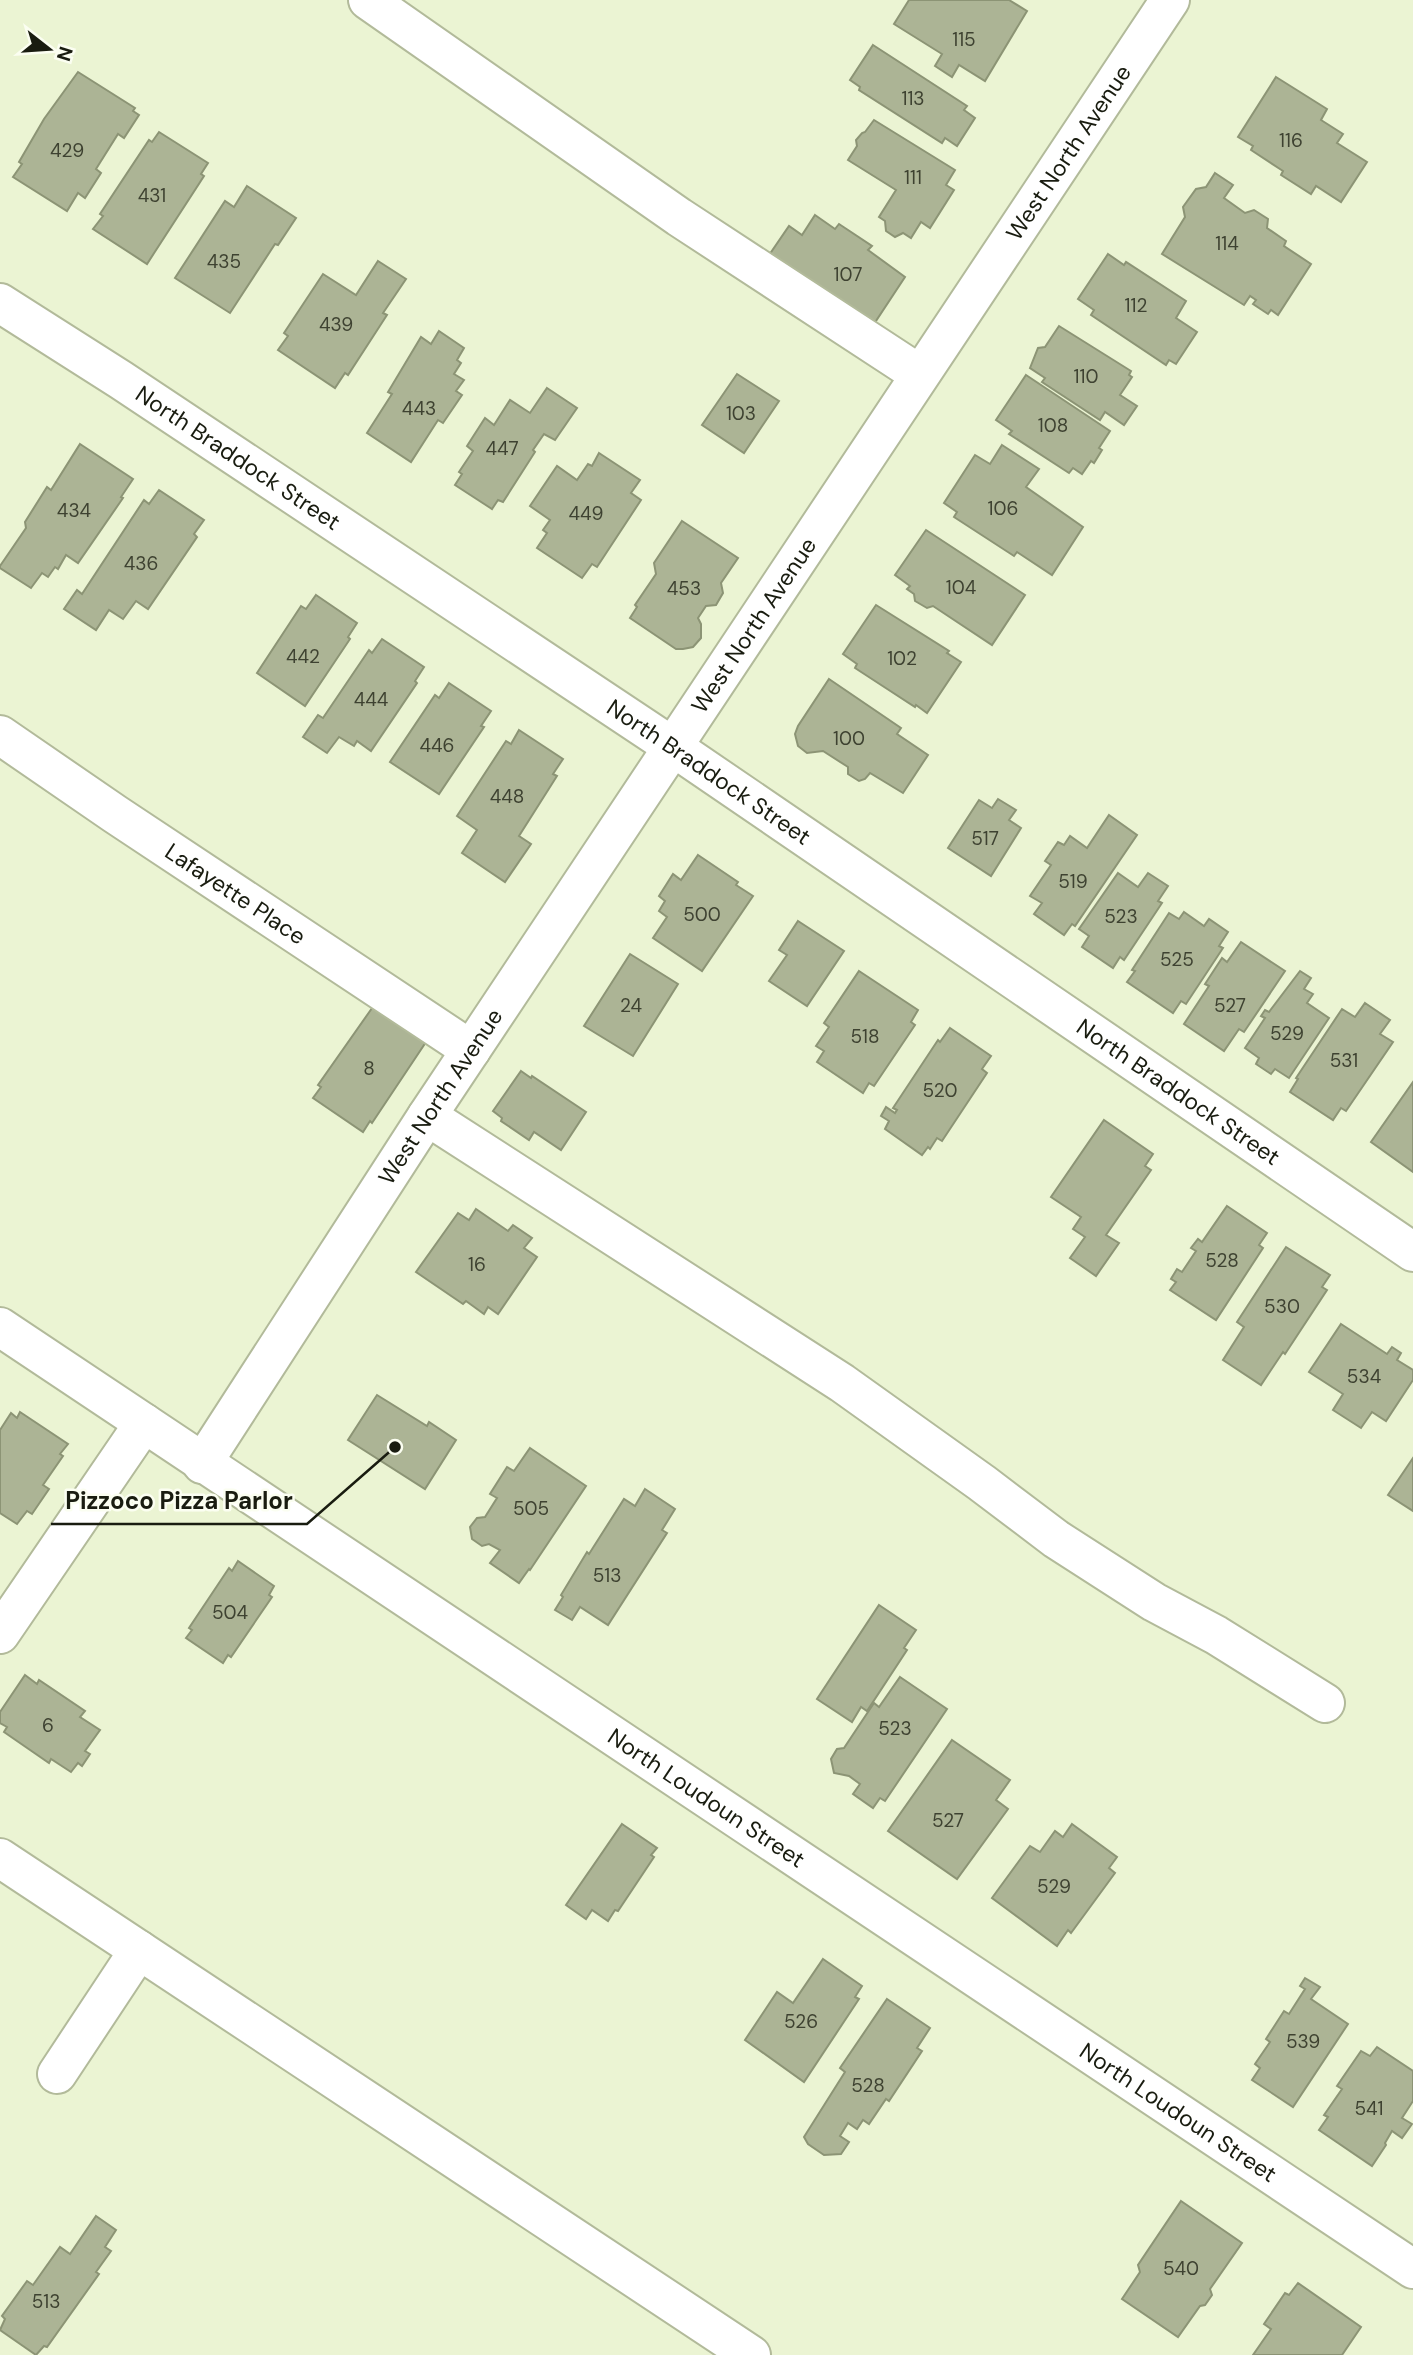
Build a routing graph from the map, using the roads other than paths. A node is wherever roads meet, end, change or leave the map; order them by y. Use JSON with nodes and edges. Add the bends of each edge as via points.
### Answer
{"nodes":[{"id":1,"x":368,"y":0,"type":"edge"},
{"id":2,"x":1170,"y":0,"type":"edge"},
{"id":3,"x":0,"y":303,"type":"edge"},
{"id":4,"x":919,"y":374,"type":"junction"},
{"id":5,"x":0,"y":735,"type":"edge"},
{"id":6,"x":673,"y":747,"type":"junction"},
{"id":7,"x":471,"y":1051,"type":"junction"},
{"id":8,"x":427,"y":1116,"type":"junction"},
{"id":9,"x":1413,"y":1252,"type":"edge"},
{"id":10,"x":0,"y":1327,"type":"edge"},
{"id":11,"x":144,"y":1423,"type":"junction"},
{"id":12,"x":202,"y":1464,"type":"junction"},
{"id":13,"x":0,"y":1634,"type":"edge"},
{"id":14,"x":1325,"y":1703,"type":"dead end"},
{"id":15,"x":0,"y":1858,"type":"edge"},
{"id":16,"x":139,"y":1950,"type":"junction"},
{"id":17,"x":57,"y":2074,"type":"dead end"},
{"id":18,"x":1413,"y":2269,"type":"edge"},
{"id":19,"x":751,"y":2355,"type":"edge"}],
"edges":[{"from":1,"to":4,"type":"street","via":[[679,217]]},
{"from":2,"to":4,"type":"street","name":"West North Avenue"},
{"from":3,"to":6,"type":"street","name":"North Braddock Street"},
{"from":4,"to":6,"type":"street","name":"West North Avenue"},
{"from":5,"to":7,"type":"street","name":"Lafayette Place"},
{"from":6,"to":7,"type":"street","name":"West North Avenue"},
{"from":6,"to":9,"type":"street","name":"North Braddock Street"},
{"from":7,"to":8,"type":"street","name":"West North Avenue"},
{"from":8,"to":12,"type":"street","name":"West North Avenue"},
{"from":8,"to":14,"type":"street","via":[[842,1384],[1056,1539]]},
{"from":10,"to":11,"type":"street","name":"North Loudoun Street"},
{"from":11,"to":12,"type":"street","name":"North Loudoun Street"},
{"from":11,"to":13,"type":"street"},
{"from":12,"to":18,"type":"street","name":"North Loudoun Street"},
{"from":15,"to":16,"type":"street"},
{"from":16,"to":17,"type":"street"},
{"from":16,"to":19,"type":"street"}]}
